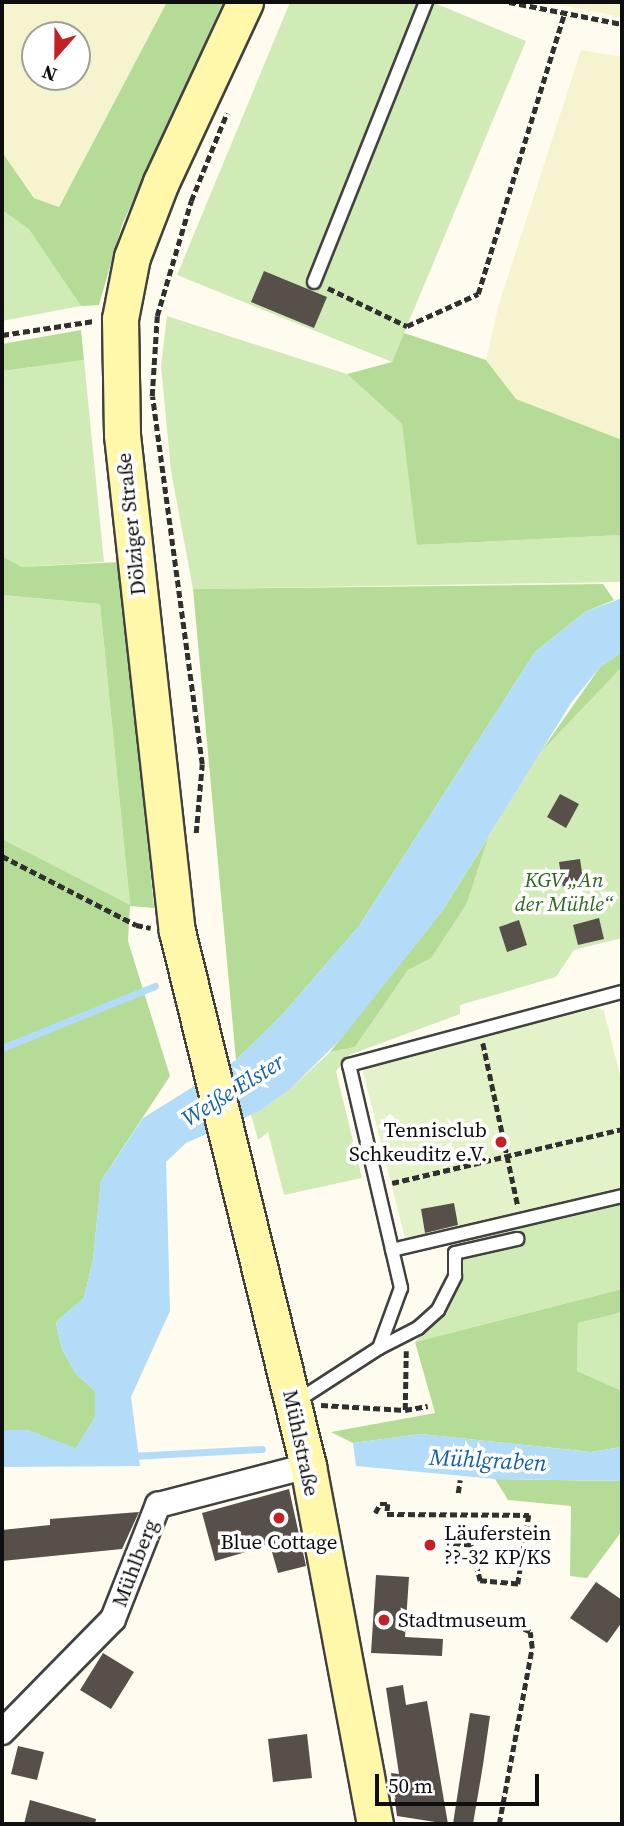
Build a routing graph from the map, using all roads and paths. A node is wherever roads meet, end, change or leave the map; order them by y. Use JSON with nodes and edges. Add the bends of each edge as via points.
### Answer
{"nodes":[{"id":1,"x":245,"y":2,"type":"edge"},
{"id":2,"x":426,"y":2,"type":"edge"},
{"id":3,"x":509,"y":2,"type":"edge"},
{"id":4,"x":564,"y":14,"type":"junction"},
{"id":5,"x":622,"y":24,"type":"edge"},
{"id":6,"x":232,"y":101,"type":"dead end"},
{"id":7,"x":314,"y":282,"type":"joint"},
{"id":8,"x":80,"y":321,"type":"dead end"},
{"id":9,"x":2,"y":335,"type":"edge"},
{"id":10,"x":196,"y":839,"type":"dead end"},
{"id":11,"x":2,"y":856,"type":"edge"},
{"id":12,"x":177,"y":931,"type":"junction"},
{"id":13,"x":622,"y":992,"type":"edge"},
{"id":14,"x":483,"y":1043,"type":"dead end"},
{"id":15,"x":209,"y":1066,"type":"joint"},
{"id":16,"x":622,"y":1129,"type":"edge"},
{"id":17,"x":509,"y":1155,"type":"junction"},
{"id":18,"x":377,"y":1186,"type":"junction"},
{"id":19,"x":622,"y":1196,"type":"edge"},
{"id":20,"x":521,"y":1220,"type":"junction"},
{"id":21,"x":517,"y":1239,"type":"dead end"},
{"id":22,"x":392,"y":1250,"type":"junction"},
{"id":23,"x":406,"y":1334,"type":"junction"},
{"id":24,"x":379,"y":1348,"type":"junction"},
{"id":25,"x":300,"y":1403,"type":"junction"},
{"id":26,"x":428,"y":1406,"type":"dead end"},
{"id":27,"x":405,"y":1410,"type":"junction"},
{"id":28,"x":308,"y":1466,"type":"junction"},
{"id":29,"x":460,"y":1480,"type":"dead end"},
{"id":30,"x":458,"y":1493,"type":"dead end"},
{"id":31,"x":375,"y":1513,"type":"dead end"},
{"id":32,"x":447,"y":1543,"type":"dead end"},
{"id":33,"x":513,"y":1624,"type":"dead end"},
{"id":34,"x":2,"y":1732,"type":"edge"},
{"id":35,"x":375,"y":1824,"type":"edge"},
{"id":36,"x":499,"y":1824,"type":"edge"}],
"edges":[{"from":1,"to":12,"type":"street","name":"Dölziger Straße","via":[[161,182],[132,257],[120,319],[124,449]]},
{"from":2,"to":7,"type":"lane"},
{"from":3,"to":4,"type":"path"},
{"from":4,"to":5,"type":"path"},
{"from":4,"to":7,"type":"path","via":[[478,294],[407,326]]},
{"from":6,"to":10,"type":"path","via":[[191,201],[157,316],[152,396],[182,586],[202,764]]},
{"from":8,"to":9,"type":"path"},
{"from":11,"to":12,"type":"path","via":[[136,925]]},
{"from":12,"to":15,"type":"street","name":"Dölziger Straße"},
{"from":13,"to":18,"type":"lane","via":[[349,1065]]},
{"from":14,"to":17,"type":"path"},
{"from":15,"to":25,"type":"street","name":"Mühlstraße"},
{"from":16,"to":17,"type":"path"},
{"from":17,"to":18,"type":"path"},
{"from":17,"to":20,"type":"path"},
{"from":18,"to":22,"type":"lane"},
{"from":19,"to":20,"type":"lane"},
{"from":20,"to":22,"type":"lane"},
{"from":21,"to":23,"type":"lane","via":[[455,1253],[455,1276],[438,1310]]},
{"from":22,"to":24,"type":"lane","via":[[401,1288]]},
{"from":23,"to":24,"type":"lane"},
{"from":23,"to":27,"type":"path"},
{"from":24,"to":25,"type":"lane"},
{"from":25,"to":27,"type":"path"},
{"from":25,"to":28,"type":"street","name":"Mühlstraße"},
{"from":26,"to":27,"type":"path"},
{"from":28,"to":34,"type":"street","name":"Mühlberg","via":[[158,1504],[113,1619]]},
{"from":28,"to":35,"type":"street","name":"Mühlstraße"},
{"from":29,"to":30,"type":"path"},
{"from":31,"to":32,"type":"path","via":[[380,1504],[388,1504],[387,1514],[528,1515],[518,1584],[480,1581],[471,1545]]},
{"from":33,"to":36,"type":"path","via":[[530,1632],[532,1648]]}]}
